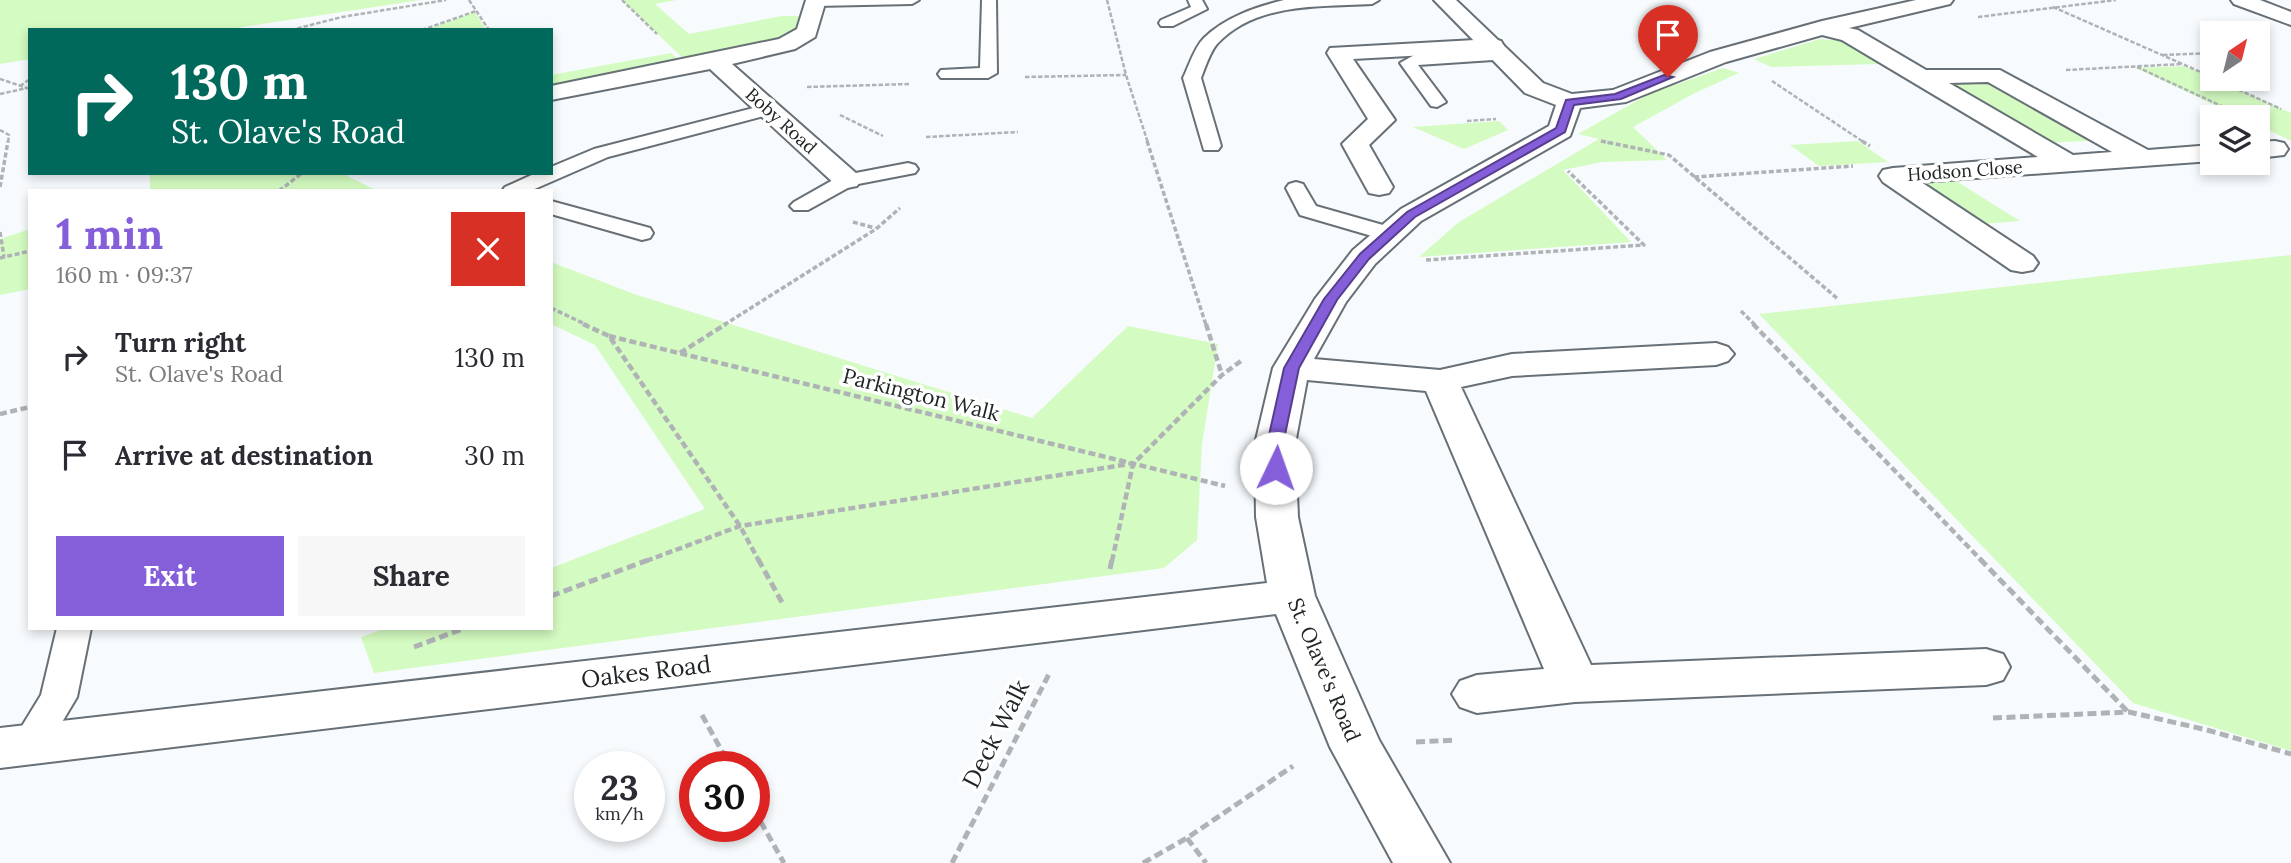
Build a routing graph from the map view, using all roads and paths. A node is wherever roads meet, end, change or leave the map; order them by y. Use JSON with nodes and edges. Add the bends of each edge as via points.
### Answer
{"nodes":[{"id":1,"x":446,"y":0,"type":"edge"},
{"id":2,"x":469,"y":0,"type":"edge"},
{"id":3,"x":627,"y":0,"type":"edge"},
{"id":4,"x":912,"y":0,"type":"edge"},
{"id":5,"x":989,"y":0,"type":"edge"},
{"id":6,"x":1107,"y":0,"type":"edge"},
{"id":7,"x":1195,"y":0,"type":"edge"},
{"id":8,"x":1372,"y":0,"type":"edge"},
{"id":9,"x":1444,"y":0,"type":"edge"},
{"id":10,"x":1943,"y":0,"type":"edge"},
{"id":11,"x":2116,"y":0,"type":"edge"},
{"id":12,"x":2241,"y":0,"type":"edge"},
{"id":13,"x":622,"y":1,"type":"edge"},
{"id":14,"x":816,"y":1,"type":"edge"},
{"id":15,"x":2053,"y":6,"type":"junction"},
{"id":16,"x":476,"y":11,"type":"junction"},
{"id":17,"x":1971,"y":18,"type":"dead end"},
{"id":18,"x":2291,"y":19,"type":"edge"},
{"id":19,"x":1167,"y":23,"type":"dead end"},
{"id":20,"x":299,"y":28,"type":"edge"},
{"id":21,"x":428,"y":28,"type":"edge"},
{"id":22,"x":488,"y":28,"type":"edge"},
{"id":23,"x":1822,"y":28,"type":"junction"},
{"id":24,"x":1497,"y":51,"type":"junction"},
{"id":25,"x":2200,"y":53,"type":"edge"},
{"id":26,"x":2162,"y":55,"type":"junction"},
{"id":27,"x":715,"y":61,"type":"junction"},
{"id":28,"x":2182,"y":64,"type":"junction"},
{"id":29,"x":2136,"y":66,"type":"junction"},
{"id":30,"x":2200,"y":72,"type":"edge"},
{"id":31,"x":988,"y":73,"type":"junction"},
{"id":32,"x":947,"y":74,"type":"joint"},
{"id":33,"x":1126,"y":75,"type":"junction"},
{"id":34,"x":1992,"y":75,"type":"junction"},
{"id":35,"x":1765,"y":77,"type":"dead end"},
{"id":36,"x":1921,"y":77,"type":"junction"},
{"id":37,"x":0,"y":79,"type":"edge"},
{"id":38,"x":28,"y":80,"type":"edge"},
{"id":39,"x":20,"y":86,"type":"junction"},
{"id":40,"x":805,"y":87,"type":"dead end"},
{"id":41,"x":28,"y":88,"type":"edge"},
{"id":42,"x":28,"y":88,"type":"edge"},
{"id":43,"x":2242,"y":91,"type":"edge"},
{"id":44,"x":553,"y":93,"type":"edge"},
{"id":45,"x":0,"y":94,"type":"edge"},
{"id":46,"x":1437,"y":102,"type":"dead end"},
{"id":47,"x":1570,"y":102,"type":"junction"},
{"id":48,"x":2219,"y":105,"type":"edge"},
{"id":49,"x":769,"y":109,"type":"junction"},
{"id":50,"x":2291,"y":113,"type":"edge"},
{"id":51,"x":0,"y":131,"type":"edge"},
{"id":52,"x":1018,"y":132,"type":"dead end"},
{"id":53,"x":916,"y":137,"type":"dead end"},
{"id":54,"x":1598,"y":140,"type":"dead end"},
{"id":55,"x":1211,"y":146,"type":"dead end"},
{"id":56,"x":2200,"y":154,"type":"edge"},
{"id":57,"x":5,"y":158,"type":"junction"},
{"id":58,"x":2143,"y":158,"type":"junction"},
{"id":59,"x":0,"y":159,"type":"edge"},
{"id":60,"x":2067,"y":163,"type":"junction"},
{"id":61,"x":1565,"y":168,"type":"dead end"},
{"id":62,"x":908,"y":169,"type":"dead end"},
{"id":63,"x":1905,"y":169,"type":"junction"},
{"id":64,"x":553,"y":173,"type":"edge"},
{"id":65,"x":299,"y":175,"type":"edge"},
{"id":66,"x":549,"y":175,"type":"edge"},
{"id":67,"x":1693,"y":177,"type":"junction"},
{"id":68,"x":847,"y":180,"type":"junction"},
{"id":69,"x":0,"y":187,"type":"edge"},
{"id":70,"x":1380,"y":187,"type":"dead end"},
{"id":71,"x":1296,"y":188,"type":"dead end"},
{"id":72,"x":282,"y":189,"type":"edge"},
{"id":73,"x":517,"y":189,"type":"edge"},
{"id":74,"x":801,"y":206,"type":"dead end"},
{"id":75,"x":553,"y":208,"type":"edge"},
{"id":76,"x":0,"y":232,"type":"edge"},
{"id":77,"x":642,"y":233,"type":"dead end"},
{"id":78,"x":1389,"y":234,"type":"junction"},
{"id":79,"x":28,"y":251,"type":"edge"},
{"id":80,"x":2,"y":257,"type":"edge"},
{"id":81,"x":1417,"y":261,"type":"dead end"},
{"id":82,"x":2022,"y":263,"type":"dead end"},
{"id":83,"x":1838,"y":299,"type":"dead end"},
{"id":84,"x":553,"y":309,"type":"edge"},
{"id":85,"x":1741,"y":311,"type":"dead end"},
{"id":86,"x":609,"y":336,"type":"junction"},
{"id":87,"x":1251,"y":354,"type":"dead end"},
{"id":88,"x":1716,"y":354,"type":"dead end"},
{"id":89,"x":1291,"y":368,"type":"junction"},
{"id":90,"x":1222,"y":374,"type":"junction"},
{"id":91,"x":1440,"y":381,"type":"junction"},
{"id":92,"x":28,"y":407,"type":"edge"},
{"id":93,"x":0,"y":414,"type":"edge"},
{"id":94,"x":1133,"y":464,"type":"junction"},
{"id":95,"x":1224,"y":488,"type":"dead end"},
{"id":96,"x":740,"y":526,"type":"junction"},
{"id":97,"x":553,"y":595,"type":"edge"},
{"id":98,"x":1292,"y":596,"type":"junction"},
{"id":99,"x":1087,"y":620,"type":"junction"},
{"id":100,"x":74,"y":630,"type":"edge"},
{"id":101,"x":810,"y":653,"type":"junction"},
{"id":102,"x":1986,"y":667,"type":"dead end"},
{"id":103,"x":1576,"y":684,"type":"junction"},
{"id":104,"x":1477,"y":694,"type":"dead end"},
{"id":105,"x":15,"y":746,"type":"edge"},
{"id":106,"x":2291,"y":754,"type":"edge"},
{"id":107,"x":1293,"y":766,"type":"dead end"},
{"id":108,"x":770,"y":838,"type":"edge"},
{"id":109,"x":1187,"y":838,"type":"junction"},
{"id":110,"x":784,"y":863,"type":"edge"},
{"id":111,"x":952,"y":863,"type":"edge"},
{"id":112,"x":1143,"y":863,"type":"edge"},
{"id":113,"x":1206,"y":863,"type":"edge"},
{"id":114,"x":1422,"y":863,"type":"edge"}],
"edges":[{"from":1,"to":20,"type":"path"},
{"from":2,"to":16,"type":"path"},
{"from":3,"to":13,"type":"path"},
{"from":4,"to":14,"type":"lane"},
{"from":5,"to":31,"type":"lane"},
{"from":6,"to":33,"type":"path"},
{"from":7,"to":19,"type":"lane","via":[[1199,9]]},
{"from":8,"to":55,"type":"lane","via":[[1286,4],[1232,25],[1209,42],[1192,78]]},
{"from":9,"to":24,"type":"street"},
{"from":10,"to":23,"type":"street"},
{"from":11,"to":15,"type":"path"},
{"from":12,"to":18,"type":"street"},
{"from":14,"to":27,"type":"street","name":"Boby Road","via":[[807,32],[786,44]]},
{"from":15,"to":17,"type":"path"},
{"from":15,"to":26,"type":"path"},
{"from":16,"to":21,"type":"path"},
{"from":16,"to":22,"type":"path"},
{"from":23,"to":36,"type":"street","name":"Hodson Close","via":[[1850,35]]},
{"from":23,"to":47,"type":"street","via":[[1718,57],[1617,97]]},
{"from":24,"to":46,"type":"lane","via":[[1408,63]]},
{"from":24,"to":47,"type":"street","via":[[1534,88]]},
{"from":24,"to":70,"type":"street","via":[[1338,52],[1382,120],[1355,144]]},
{"from":25,"to":26,"type":"path"},
{"from":26,"to":28,"type":"path"},
{"from":27,"to":44,"type":"street","name":"Boby Road"},
{"from":27,"to":49,"type":"street","name":"Boby Road"},
{"from":28,"to":29,"type":"path"},
{"from":28,"to":30,"type":"path"},
{"from":29,"to":34,"type":"path"},
{"from":29,"to":48,"type":"path"},
{"from":31,"to":32,"type":"lane"},
{"from":31,"to":33,"type":"path","via":[[1008,78]]},
{"from":32,"to":40,"type":"path","via":[[929,83]]},
{"from":33,"to":90,"type":"path"},
{"from":34,"to":36,"type":"street"},
{"from":34,"to":58,"type":"street"},
{"from":35,"to":63,"type":"path"},
{"from":36,"to":60,"type":"street","name":"Hodson Close"},
{"from":37,"to":39,"type":"path"},
{"from":38,"to":39,"type":"path"},
{"from":39,"to":41,"type":"path"},
{"from":42,"to":45,"type":"path"},
{"from":43,"to":50,"type":"path"},
{"from":47,"to":78,"type":"street","name":"St. Olave's Road","via":[[1561,130],[1411,215]]},
{"from":49,"to":64,"type":"lane","via":[[601,153]]},
{"from":49,"to":68,"type":"street","name":"Boby Road"},
{"from":51,"to":57,"type":"path","via":[[9,135]]},
{"from":52,"to":53,"type":"path"},
{"from":54,"to":67,"type":"path","via":[[1669,155]]},
{"from":56,"to":58,"type":"street","name":"Hodson Close"},
{"from":57,"to":59,"type":"path"},
{"from":57,"to":69,"type":"path"},
{"from":58,"to":60,"type":"street","name":"Hodson Close"},
{"from":60,"to":63,"type":"street","name":"Hodson Close"},
{"from":61,"to":81,"type":"path","via":[[1644,245]]},
{"from":62,"to":68,"type":"lane"},
{"from":63,"to":67,"type":"path"},
{"from":63,"to":82,"type":"street","name":"Hodson Close","via":[[1893,176]]},
{"from":65,"to":72,"type":"path"},
{"from":66,"to":73,"type":"lane"},
{"from":67,"to":83,"type":"path"},
{"from":68,"to":74,"type":"lane"},
{"from":71,"to":78,"type":"lane","via":[[1308,210]]},
{"from":75,"to":77,"type":"lane"},
{"from":76,"to":80,"type":"path"},
{"from":78,"to":89,"type":"street","name":"St. Olave's Road","via":[[1331,299]]},
{"from":79,"to":80,"type":"path"},
{"from":84,"to":86,"type":"path","name":"Parkington Walk"},
{"from":85,"to":106,"type":"path","via":[[2129,712]]},
{"from":86,"to":94,"type":"path","name":"Parkington Walk"},
{"from":86,"to":96,"type":"path","name":"Parkington Walk"},
{"from":87,"to":90,"type":"path"},
{"from":88,"to":91,"type":"street","via":[[1512,365]]},
{"from":89,"to":91,"type":"street"},
{"from":89,"to":98,"type":"street","name":"St. Olave's Road","via":[[1275,444],[1276,517]]},
{"from":90,"to":94,"type":"path"},
{"from":91,"to":103,"type":"street"},
{"from":92,"to":93,"type":"path"},
{"from":94,"to":95,"type":"path","name":"Parkington Walk"},
{"from":94,"to":96,"type":"path"},
{"from":94,"to":99,"type":"path","name":"Deck Walk"},
{"from":96,"to":97,"type":"path"},
{"from":96,"to":101,"type":"path","name":"Parkington Walk"},
{"from":98,"to":99,"type":"street","name":"Oakes Road"},
{"from":98,"to":114,"type":"street","name":"St. Olave's Road","via":[[1356,747]]},
{"from":99,"to":101,"type":"street","name":"Oakes Road"},
{"from":99,"to":111,"type":"path","name":"Deck Walk"},
{"from":100,"to":105,"type":"lane","via":[[59,697]]},
{"from":101,"to":105,"type":"street","name":"Oakes Road"},
{"from":102,"to":103,"type":"street"},
{"from":103,"to":104,"type":"street"},
{"from":107,"to":109,"type":"path"},
{"from":108,"to":110,"type":"path"},
{"from":109,"to":112,"type":"path"},
{"from":109,"to":113,"type":"path"}]}
